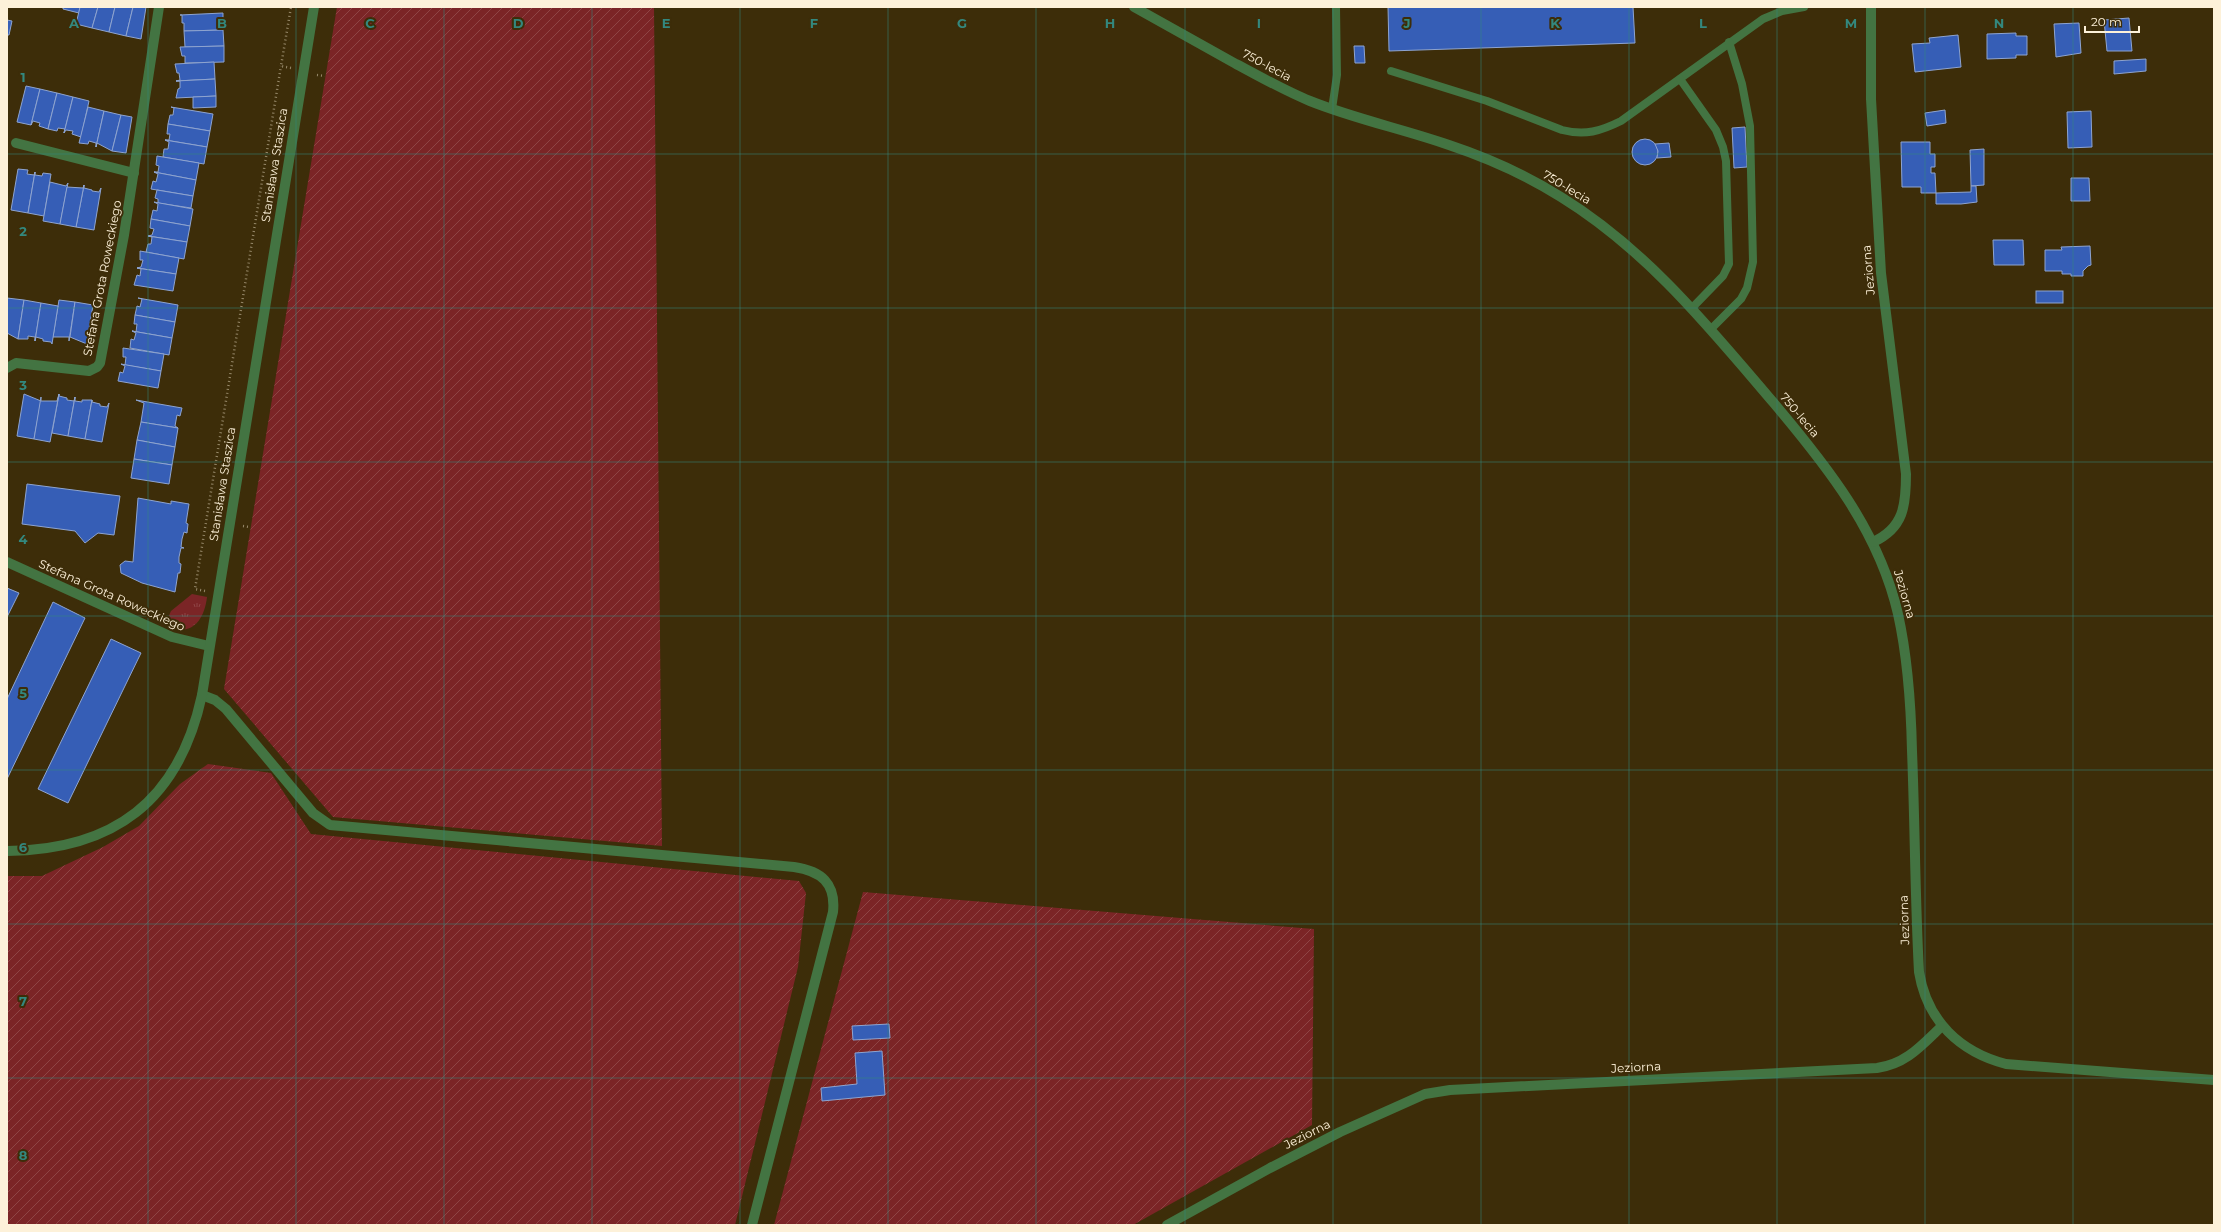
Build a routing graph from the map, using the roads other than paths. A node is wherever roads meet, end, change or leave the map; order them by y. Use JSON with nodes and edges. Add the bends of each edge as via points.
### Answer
{"nodes":[{"id":1,"x":159,"y":7,"type":"edge"},
{"id":2,"x":314,"y":7,"type":"edge"},
{"id":3,"x":1134,"y":7,"type":"edge"},
{"id":4,"x":1336,"y":7,"type":"edge"},
{"id":5,"x":1804,"y":7,"type":"edge"},
{"id":6,"x":1871,"y":7,"type":"edge"},
{"id":7,"x":1729,"y":42,"type":"junction"},
{"id":8,"x":1391,"y":71,"type":"dead end"},
{"id":9,"x":1680,"y":79,"type":"junction"},
{"id":10,"x":1332,"y":109,"type":"junction"},
{"id":11,"x":16,"y":143,"type":"dead end"},
{"id":12,"x":134,"y":173,"type":"junction"},
{"id":13,"x":1692,"y":308,"type":"junction"},
{"id":14,"x":1711,"y":329,"type":"junction"},
{"id":15,"x":7,"y":368,"type":"edge"},
{"id":16,"x":1873,"y":542,"type":"junction"},
{"id":17,"x":7,"y":562,"type":"edge"},
{"id":18,"x":209,"y":646,"type":"junction"},
{"id":19,"x":202,"y":695,"type":"junction"},
{"id":20,"x":7,"y":852,"type":"edge"},
{"id":21,"x":1942,"y":1026,"type":"junction"},
{"id":22,"x":2214,"y":1080,"type":"edge"},
{"id":23,"x":752,"y":1225,"type":"edge"},
{"id":24,"x":1167,"y":1225,"type":"edge"}],
"edges":[{"from":1,"to":12,"type":"street","name":"Stefana Grota Roweckiego"},
{"from":2,"to":18,"type":"street","name":"Stanisława Staszica"},
{"from":3,"to":10,"type":"street","name":"750-lecia","via":[[1280,87]]},
{"from":4,"to":10,"type":"lane","via":[[1337,75]]},
{"from":5,"to":7,"type":"lane","via":[[1772,14]]},
{"from":6,"to":16,"type":"street","name":"Jeziorna","via":[[1871,99],[1881,273],[1906,474],[1905,502],[1898,522],[1888,535]]},
{"from":7,"to":9,"type":"lane"},
{"from":7,"to":14,"type":"lane","via":[[1750,126],[1753,262],[1747,288],[1741,299]]},
{"from":8,"to":9,"type":"lane","via":[[1487,101],[1575,133],[1605,129]]},
{"from":9,"to":13,"type":"lane","via":[[1716,130],[1726,160],[1729,264],[1723,276]]},
{"from":10,"to":13,"type":"street","name":"750-lecia","via":[[1447,144],[1492,161],[1542,186],[1614,234],[1645,260]]},
{"from":11,"to":12,"type":"street"},
{"from":12,"to":15,"type":"street","name":"Stefana Grota Roweckiego","via":[[100,363],[89,371],[16,363]]},
{"from":13,"to":14,"type":"street","name":"750-lecia"},
{"from":14,"to":16,"type":"street","name":"750-lecia","via":[[1827,467]]},
{"from":16,"to":21,"type":"street","name":"Jeziorna","via":[[1893,593],[1905,653],[1912,733],[1919,972],[1934,1016]]},
{"from":17,"to":18,"type":"street","name":"Stefana Grota Roweckiego","via":[[168,636]]},
{"from":18,"to":19,"type":"street","name":"Stanisława Staszica"},
{"from":19,"to":20,"type":"street","name":"Stanisława Staszica","via":[[194,726],[182,756],[166,781],[139,810],[105,831],[78,842],[46,850]]},
{"from":19,"to":23,"type":"street","via":[[215,700],[226,709],[313,813],[330,825],[794,867],[812,871],[825,879],[833,894],[832,917]]},
{"from":21,"to":22,"type":"street","via":[[1952,1037],[1976,1054],[2006,1064]]},
{"from":21,"to":24,"type":"street","name":"Jeziorna","via":[[1904,1060],[1891,1066],[1877,1068],[1552,1084],[1450,1090],[1425,1094],[1314,1145]]}]}
